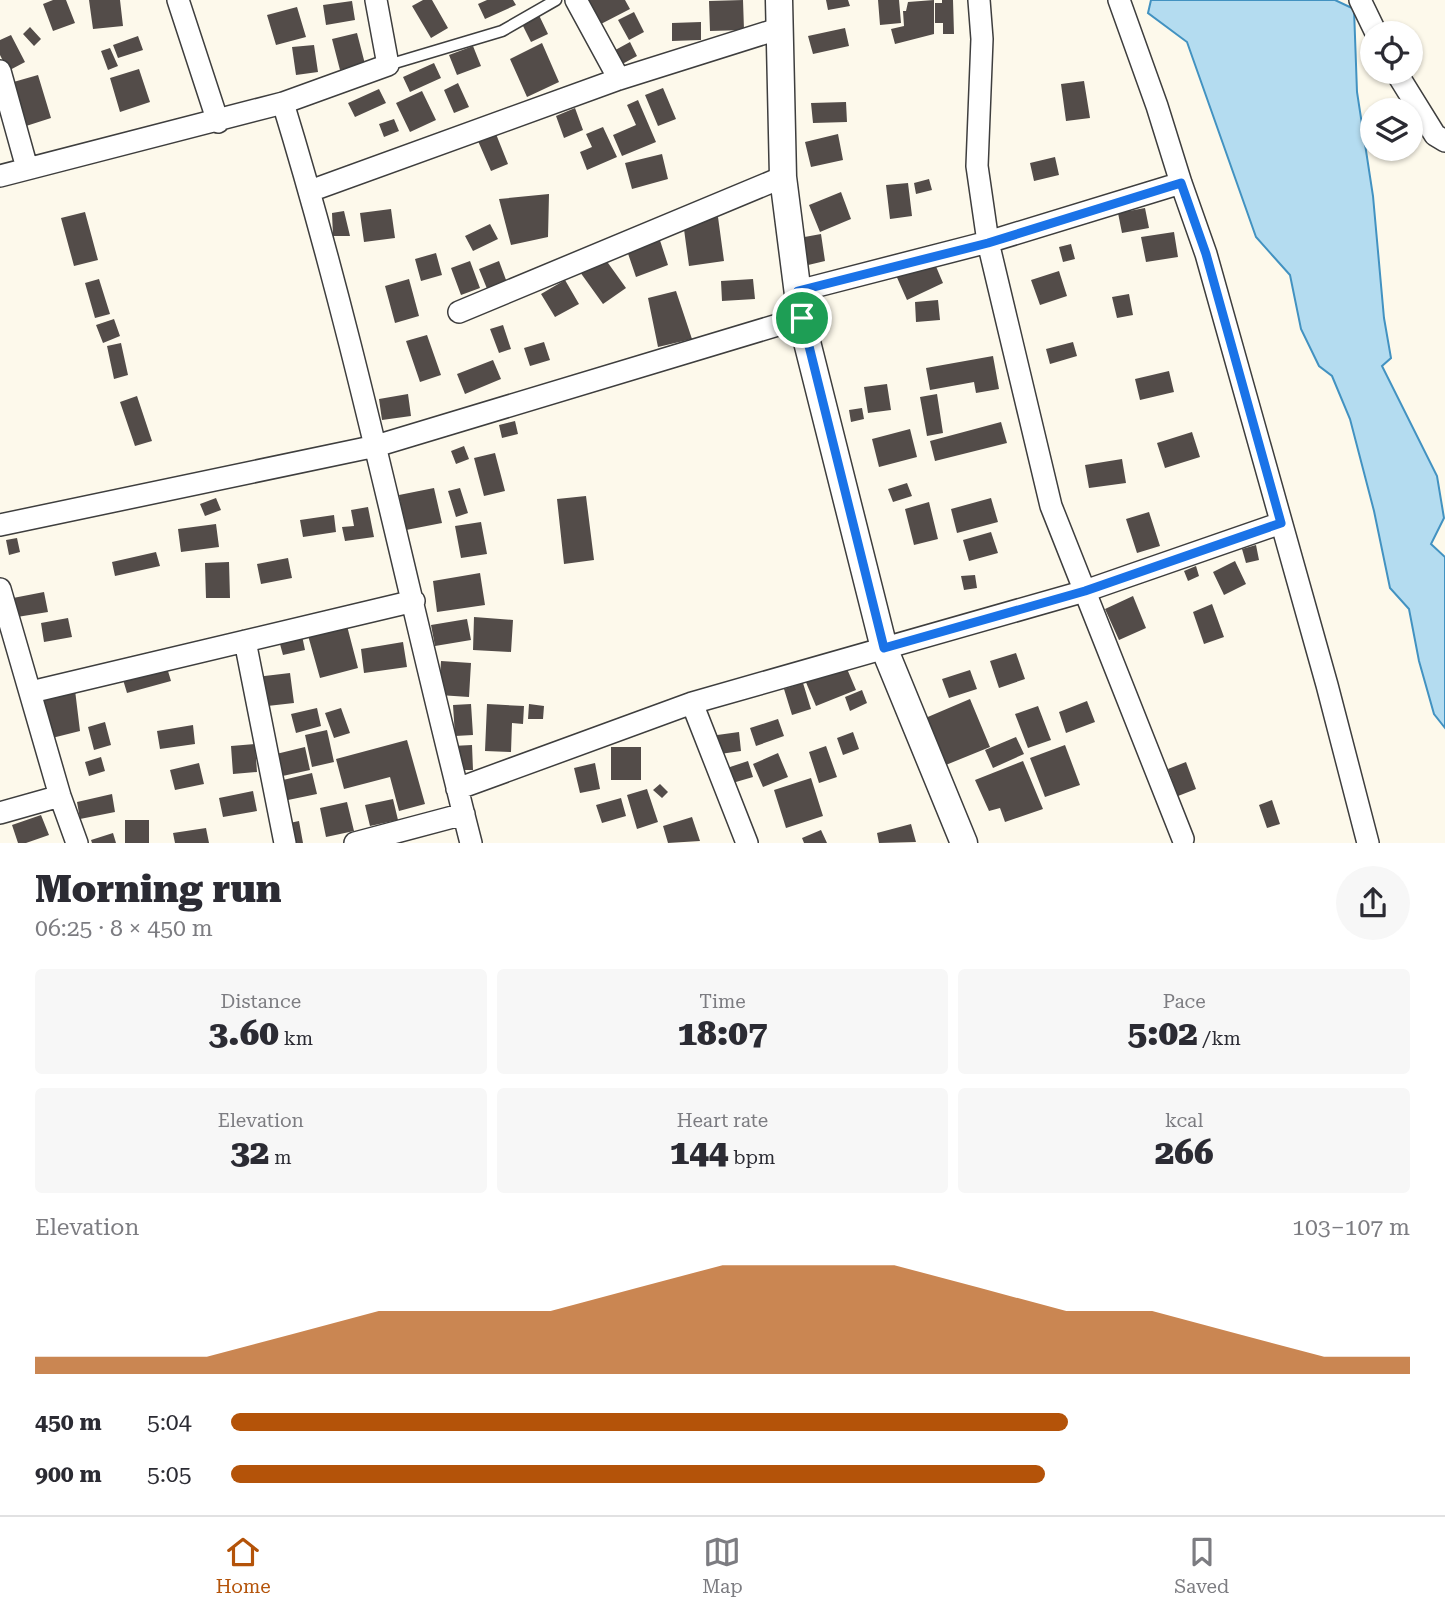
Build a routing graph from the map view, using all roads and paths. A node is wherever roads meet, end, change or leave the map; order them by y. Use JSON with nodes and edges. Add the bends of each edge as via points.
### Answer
{"nodes":[{"id":1,"x":178,"y":0,"type":"edge"},
{"id":2,"x":376,"y":0,"type":"edge"},
{"id":3,"x":556,"y":0,"type":"edge"},
{"id":4,"x":576,"y":0,"type":"edge"},
{"id":5,"x":779,"y":0,"type":"edge"},
{"id":6,"x":979,"y":0,"type":"edge"},
{"id":7,"x":1119,"y":0,"type":"edge"},
{"id":8,"x":1360,"y":0,"type":"edge"},
{"id":9,"x":1371,"y":21,"type":"edge"},
{"id":10,"x":781,"y":28,"type":"junction"},
{"id":11,"x":388,"y":65,"type":"junction"},
{"id":12,"x":0,"y":71,"type":"edge"},
{"id":13,"x":620,"y":79,"type":"junction"},
{"id":14,"x":1403,"y":84,"type":"edge"},
{"id":15,"x":283,"y":103,"type":"junction"},
{"id":16,"x":218,"y":122,"type":"junction"},
{"id":17,"x":1445,"y":141,"type":"edge"},
{"id":18,"x":27,"y":168,"type":"junction"},
{"id":19,"x":0,"y":176,"type":"edge"},
{"id":20,"x":783,"y":177,"type":"junction"},
{"id":21,"x":1181,"y":183,"type":"junction"},
{"id":22,"x":310,"y":191,"type":"junction"},
{"id":23,"x":988,"y":243,"type":"junction"},
{"id":24,"x":798,"y":291,"type":"junction"},
{"id":25,"x":459,"y":312,"type":"dead end"},
{"id":26,"x":802,"y":318,"type":"junction"},
{"id":27,"x":376,"y":446,"type":"junction"},
{"id":28,"x":1281,"y":523,"type":"junction"},
{"id":29,"x":0,"y":525,"type":"edge"},
{"id":30,"x":0,"y":590,"type":"edge"},
{"id":31,"x":1085,"y":591,"type":"junction"},
{"id":32,"x":414,"y":601,"type":"junction"},
{"id":33,"x":245,"y":641,"type":"junction"},
{"id":34,"x":884,"y":648,"type":"junction"},
{"id":35,"x":31,"y":692,"type":"junction"},
{"id":36,"x":692,"y":703,"type":"junction"},
{"id":37,"x":457,"y":789,"type":"junction"},
{"id":38,"x":60,"y":796,"type":"junction"},
{"id":39,"x":0,"y":813,"type":"edge"},
{"id":40,"x":464,"y":814,"type":"junction"},
{"id":41,"x":1183,"y":839,"type":"dead end"},
{"id":42,"x":77,"y":843,"type":"edge"},
{"id":43,"x":285,"y":843,"type":"edge"},
{"id":44,"x":355,"y":843,"type":"edge"},
{"id":45,"x":471,"y":843,"type":"edge"},
{"id":46,"x":747,"y":843,"type":"edge"},
{"id":47,"x":964,"y":843,"type":"edge"},
{"id":48,"x":1368,"y":843,"type":"edge"}],
"edges":[{"from":1,"to":16,"type":"street"},
{"from":2,"to":11,"type":"street"},
{"from":3,"to":11,"type":"lane","via":[[502,31]]},
{"from":4,"to":13,"type":"street"},
{"from":5,"to":10,"type":"street"},
{"from":6,"to":23,"type":"street","via":[[977,166]]},
{"from":7,"to":21,"type":"street"},
{"from":8,"to":9,"type":"street"},
{"from":10,"to":13,"type":"street"},
{"from":10,"to":20,"type":"street"},
{"from":11,"to":15,"type":"street"},
{"from":12,"to":18,"type":"street"},
{"from":13,"to":22,"type":"street"},
{"from":14,"to":17,"type":"street","via":[[1435,135]]},
{"from":15,"to":16,"type":"street"},
{"from":15,"to":22,"type":"street"},
{"from":16,"to":18,"type":"street"},
{"from":18,"to":19,"type":"street"},
{"from":20,"to":24,"type":"street"},
{"from":20,"to":25,"type":"street"},
{"from":21,"to":23,"type":"street"},
{"from":21,"to":28,"type":"street","via":[[1206,254]]},
{"from":22,"to":27,"type":"street"},
{"from":23,"to":24,"type":"street"},
{"from":23,"to":31,"type":"street","via":[[1051,506]]},
{"from":24,"to":26,"type":"street"},
{"from":26,"to":27,"type":"street"},
{"from":26,"to":34,"type":"street"},
{"from":27,"to":29,"type":"street"},
{"from":27,"to":32,"type":"street"},
{"from":28,"to":31,"type":"street"},
{"from":28,"to":48,"type":"street"},
{"from":30,"to":35,"type":"street"},
{"from":31,"to":34,"type":"street"},
{"from":31,"to":41,"type":"street"},
{"from":32,"to":33,"type":"street"},
{"from":32,"to":37,"type":"street"},
{"from":33,"to":35,"type":"street"},
{"from":33,"to":43,"type":"street"},
{"from":34,"to":36,"type":"street"},
{"from":34,"to":47,"type":"street"},
{"from":35,"to":38,"type":"street"},
{"from":36,"to":37,"type":"street"},
{"from":36,"to":46,"type":"street"},
{"from":37,"to":40,"type":"street"},
{"from":38,"to":39,"type":"street"},
{"from":38,"to":42,"type":"street"},
{"from":40,"to":44,"type":"street"},
{"from":40,"to":45,"type":"street"}]}
